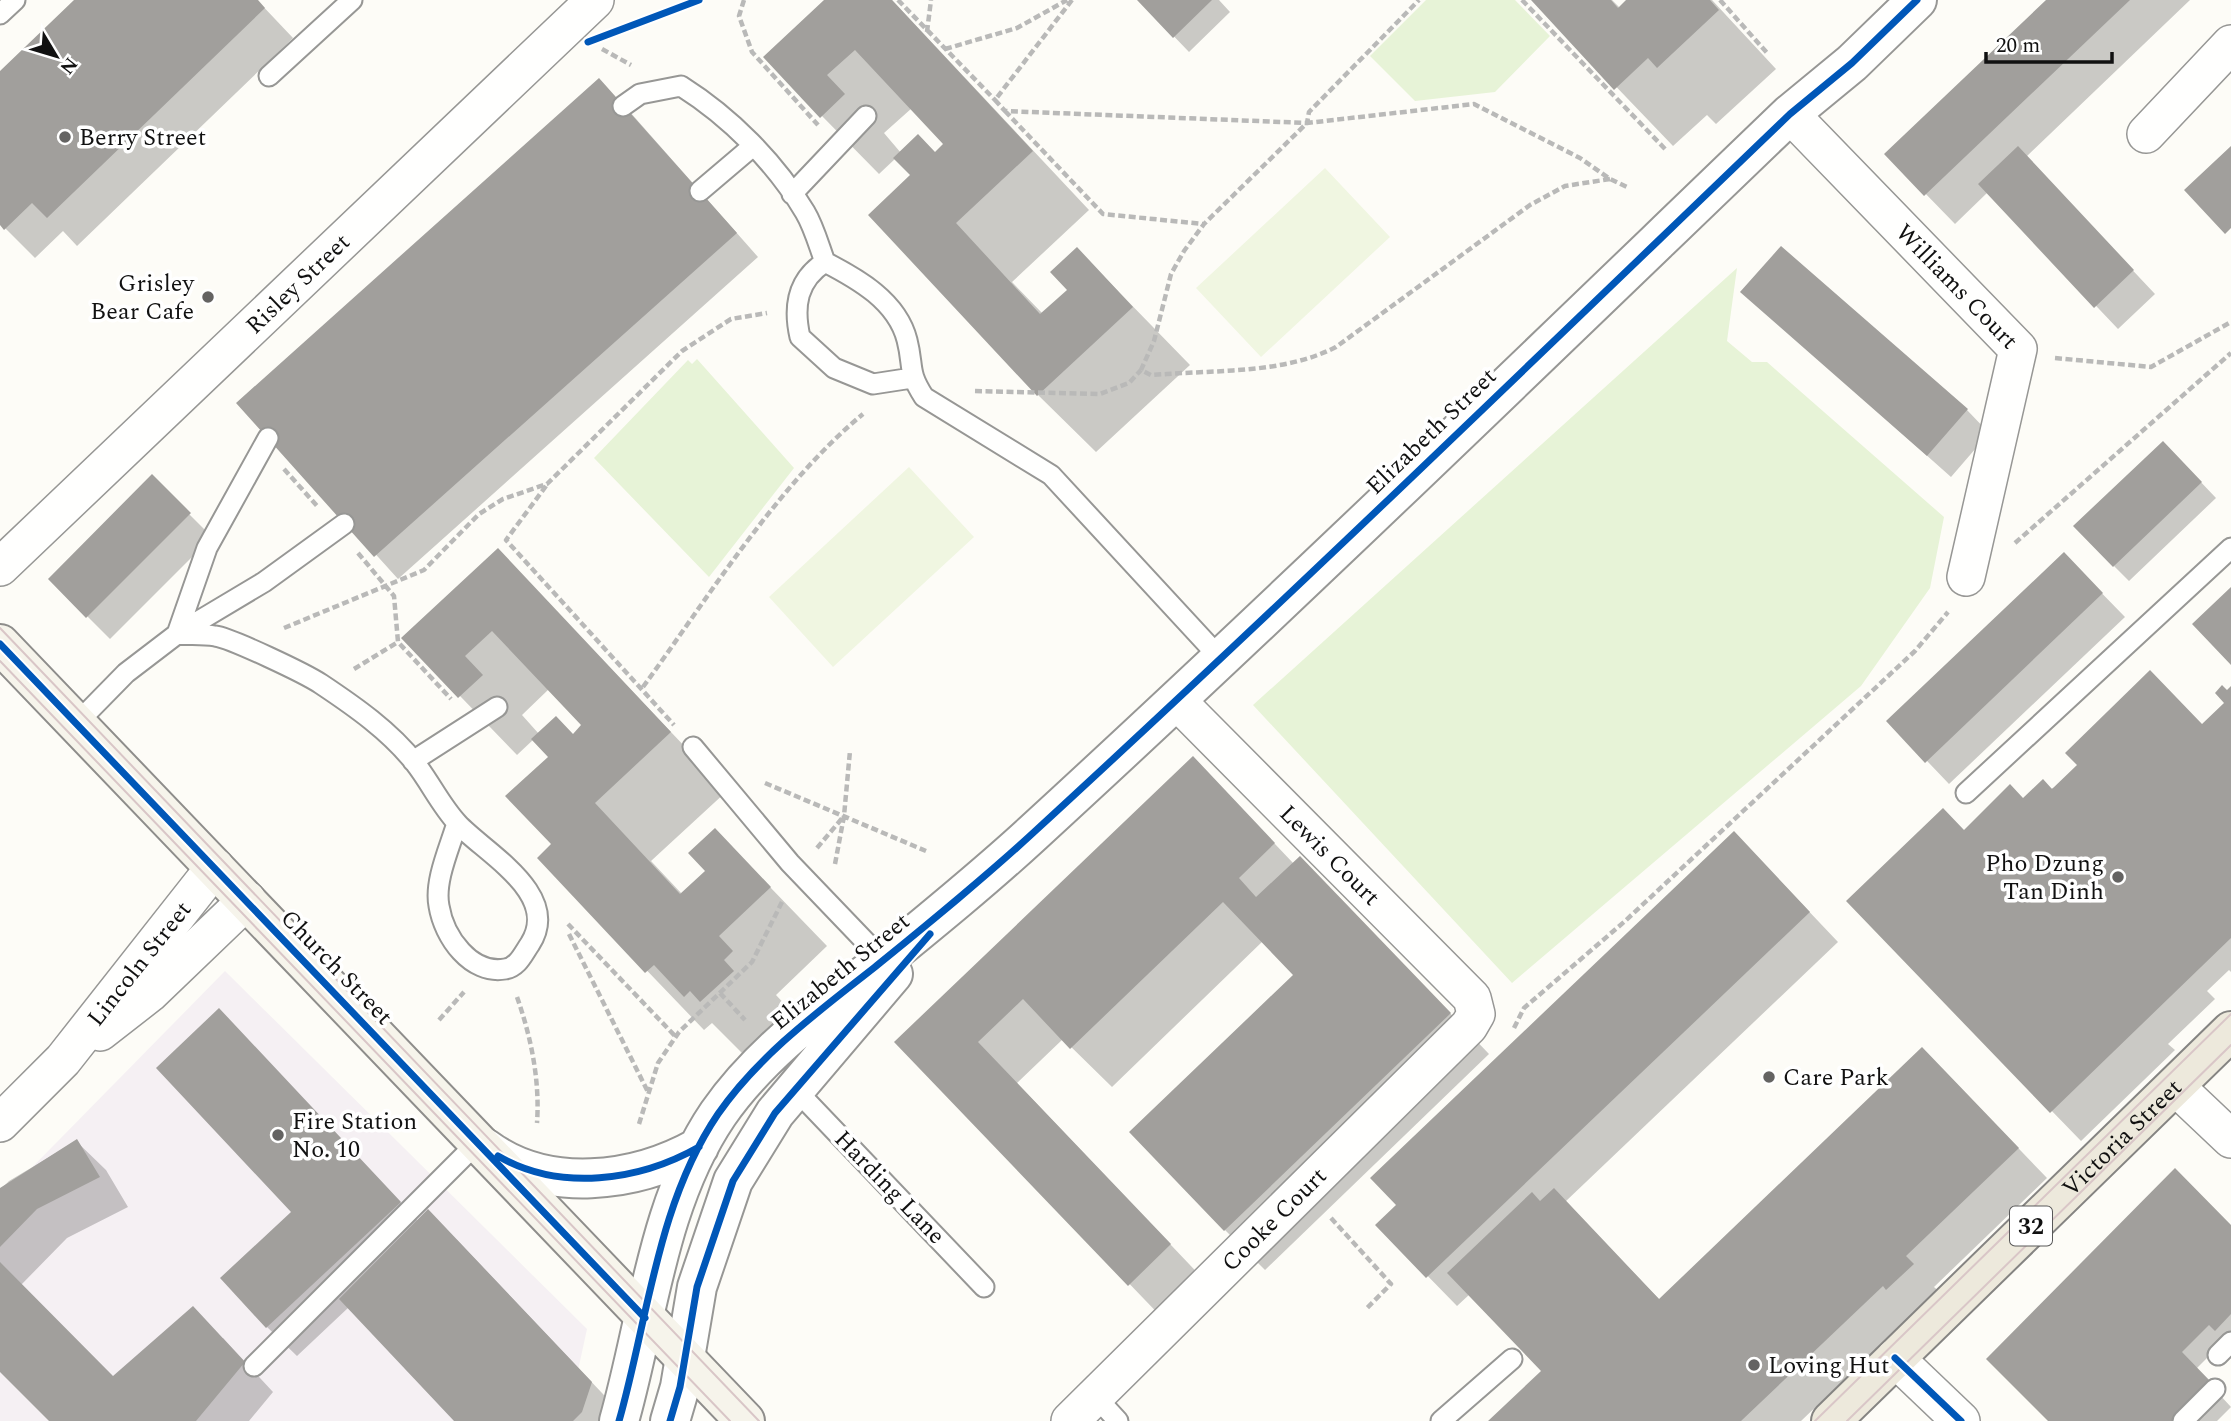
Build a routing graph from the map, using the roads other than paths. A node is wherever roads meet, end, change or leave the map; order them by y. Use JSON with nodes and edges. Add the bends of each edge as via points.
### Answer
{"nodes":[{"id":1,"x":15,"y":0,"type":"edge"},
{"id":2,"x":352,"y":0,"type":"edge"},
{"id":3,"x":595,"y":0,"type":"edge"},
{"id":4,"x":1917,"y":0,"type":"edge"},
{"id":5,"x":0,"y":14,"type":"edge"},
{"id":6,"x":2231,"y":44,"type":"edge"},
{"id":7,"x":269,"y":76,"type":"dead end"},
{"id":8,"x":623,"y":106,"type":"dead end"},
{"id":9,"x":1790,"y":114,"type":"junction"},
{"id":10,"x":866,"y":116,"type":"dead end"},
{"id":11,"x":2146,"y":134,"type":"dead end"},
{"id":12,"x":753,"y":146,"type":"junction"},
{"id":13,"x":700,"y":191,"type":"dead end"},
{"id":14,"x":792,"y":194,"type":"junction"},
{"id":15,"x":825,"y":262,"type":"junction"},
{"id":16,"x":912,"y":378,"type":"junction"},
{"id":17,"x":266,"y":442,"type":"road end"},
{"id":18,"x":341,"y":526,"type":"road end"},
{"id":19,"x":2231,"y":548,"type":"edge"},
{"id":20,"x":0,"y":567,"type":"edge"},
{"id":21,"x":1966,"y":577,"type":"road end"},
{"id":22,"x":177,"y":634,"type":"junction"},
{"id":23,"x":0,"y":644,"type":"edge"},
{"id":24,"x":1221,"y":659,"type":"junction"},
{"id":25,"x":1177,"y":701,"type":"junction"},
{"id":26,"x":497,"y":707,"type":"dead end"},
{"id":27,"x":76,"y":724,"type":"junction"},
{"id":28,"x":693,"y":747,"type":"road end"},
{"id":29,"x":413,"y":761,"type":"junction"},
{"id":30,"x":1966,"y":793,"type":"dead end"},
{"id":31,"x":457,"y":823,"type":"junction"},
{"id":32,"x":215,"y":867,"type":"junction"},
{"id":33,"x":971,"y":891,"type":"junction"},
{"id":34,"x":247,"y":900,"type":"junction"},
{"id":35,"x":883,"y":960,"type":"junction"},
{"id":36,"x":1476,"y":1014,"type":"joint"},
{"id":37,"x":2231,"y":1031,"type":"edge"},
{"id":38,"x":63,"y":1060,"type":"junction"},
{"id":39,"x":2175,"y":1086,"type":"junction"},
{"id":40,"x":795,"y":1088,"type":"junction"},
{"id":41,"x":0,"y":1123,"type":"edge"},
{"id":42,"x":2231,"y":1139,"type":"edge"},
{"id":43,"x":478,"y":1142,"type":"junction"},
{"id":44,"x":699,"y":1147,"type":"junction"},
{"id":45,"x":984,"y":1287,"type":"dead end"},
{"id":46,"x":645,"y":1318,"type":"junction"},
{"id":47,"x":685,"y":1358,"type":"junction"},
{"id":48,"x":1895,"y":1358,"type":"junction"},
{"id":49,"x":1512,"y":1359,"type":"dead end"},
{"id":50,"x":254,"y":1366,"type":"dead end"},
{"id":51,"x":2215,"y":1389,"type":"dead end"},
{"id":52,"x":1094,"y":1413,"type":"edge"},
{"id":53,"x":619,"y":1421,"type":"edge"},
{"id":54,"x":670,"y":1421,"type":"edge"},
{"id":55,"x":745,"y":1421,"type":"edge"},
{"id":56,"x":1441,"y":1421,"type":"edge"},
{"id":57,"x":1831,"y":1421,"type":"edge"},
{"id":58,"x":1961,"y":1421,"type":"edge"},
{"id":59,"x":2183,"y":1421,"type":"edge"}],
"edges":[{"from":1,"to":5,"type":"lane"},
{"from":2,"to":7,"type":"lane"},
{"from":3,"to":20,"type":"street","name":"Risley Street"},
{"from":4,"to":9,"type":"street","name":"Elizabeth Street"},
{"from":6,"to":11,"type":"street"},
{"from":8,"to":12,"type":"lane","via":[[640,94],[681,86],[709,103]]},
{"from":9,"to":21,"type":"street","name":"Williams Court","via":[[2018,349]]},
{"from":9,"to":24,"type":"street","name":"Elizabeth Street"},
{"from":10,"to":14,"type":"lane"},
{"from":12,"to":13,"type":"lane"},
{"from":12,"to":14,"type":"lane"},
{"from":14,"to":15,"type":"lane","via":[[806,214]]},
{"from":15,"to":16,"type":"lane","via":[[855,277],[891,307],[907,339]]},
{"from":15,"to":16,"type":"lane","via":[[809,272],[796,307],[800,337],[834,368],[873,384]]},
{"from":16,"to":24,"type":"lane","via":[[924,397],[1051,475]]},
{"from":17,"to":22,"type":"lane","via":[[207,548]]},
{"from":18,"to":22,"type":"lane","via":[[264,582]]},
{"from":19,"to":30,"type":"lane"},
{"from":22,"to":27,"type":"lane","via":[[126,673]]},
{"from":22,"to":29,"type":"lane","via":[[217,636],[324,687],[381,728]]},
{"from":23,"to":27,"type":"main road","name":"Church Street"},
{"from":24,"to":25,"type":"street","name":"Elizabeth Street"},
{"from":25,"to":33,"type":"street","name":"Elizabeth Street"},
{"from":25,"to":36,"type":"street","name":"Lewis Court","via":[[1472,998]]},
{"from":26,"to":29,"type":"lane"},
{"from":27,"to":32,"type":"main road","name":"Church Street"},
{"from":28,"to":35,"type":"lane","via":[[797,871]]},
{"from":29,"to":31,"type":"lane"},
{"from":31,"to":31,"type":"lane","via":[[528,889],[538,917],[534,937],[508,969],[486,970],[466,958],[438,905]]},
{"from":32,"to":34,"type":"main road","name":"Church Street"},
{"from":32,"to":38,"type":"street","name":"Lincoln Street"},
{"from":33,"to":35,"type":"street","name":"Elizabeth Street"},
{"from":33,"to":40,"type":"street","name":"Elizabeth Street"},
{"from":34,"to":38,"type":"street","name":"Lincoln Street","via":[[150,993]]},
{"from":34,"to":43,"type":"main road","name":"Church Street"},
{"from":35,"to":44,"type":"street","name":"Elizabeth Street","via":[[760,1065],[721,1110]]},
{"from":36,"to":52,"type":"street","name":"Cooke Court"},
{"from":37,"to":39,"type":"main road","name":"Victoria Street","number":"32"},
{"from":38,"to":41,"type":"street","name":"Lincoln Street"},
{"from":39,"to":42,"type":"street"},
{"from":39,"to":48,"type":"main road","name":"Victoria Street","number":"32"},
{"from":40,"to":45,"type":"lane","name":"Harding Lane"},
{"from":40,"to":47,"type":"street","name":"Elizabeth Street","via":[[733,1181],[697,1287]]},
{"from":43,"to":44,"type":"street","via":[[527,1169],[593,1178],[651,1168]]},
{"from":43,"to":46,"type":"main road","name":"Church Street"},
{"from":43,"to":50,"type":"lane"},
{"from":44,"to":46,"type":"street","name":"Elizabeth Street","via":[[664,1241]]},
{"from":46,"to":47,"type":"main road","name":"Church Street"},
{"from":46,"to":53,"type":"street","name":"Elizabeth Street"},
{"from":47,"to":54,"type":"street","name":"Elizabeth Street"},
{"from":47,"to":55,"type":"main road","name":"Church Street"},
{"from":48,"to":57,"type":"main road","name":"Victoria Street","number":"32"},
{"from":48,"to":58,"type":"street"},
{"from":49,"to":56,"type":"lane"},
{"from":51,"to":59,"type":"lane"}]}
